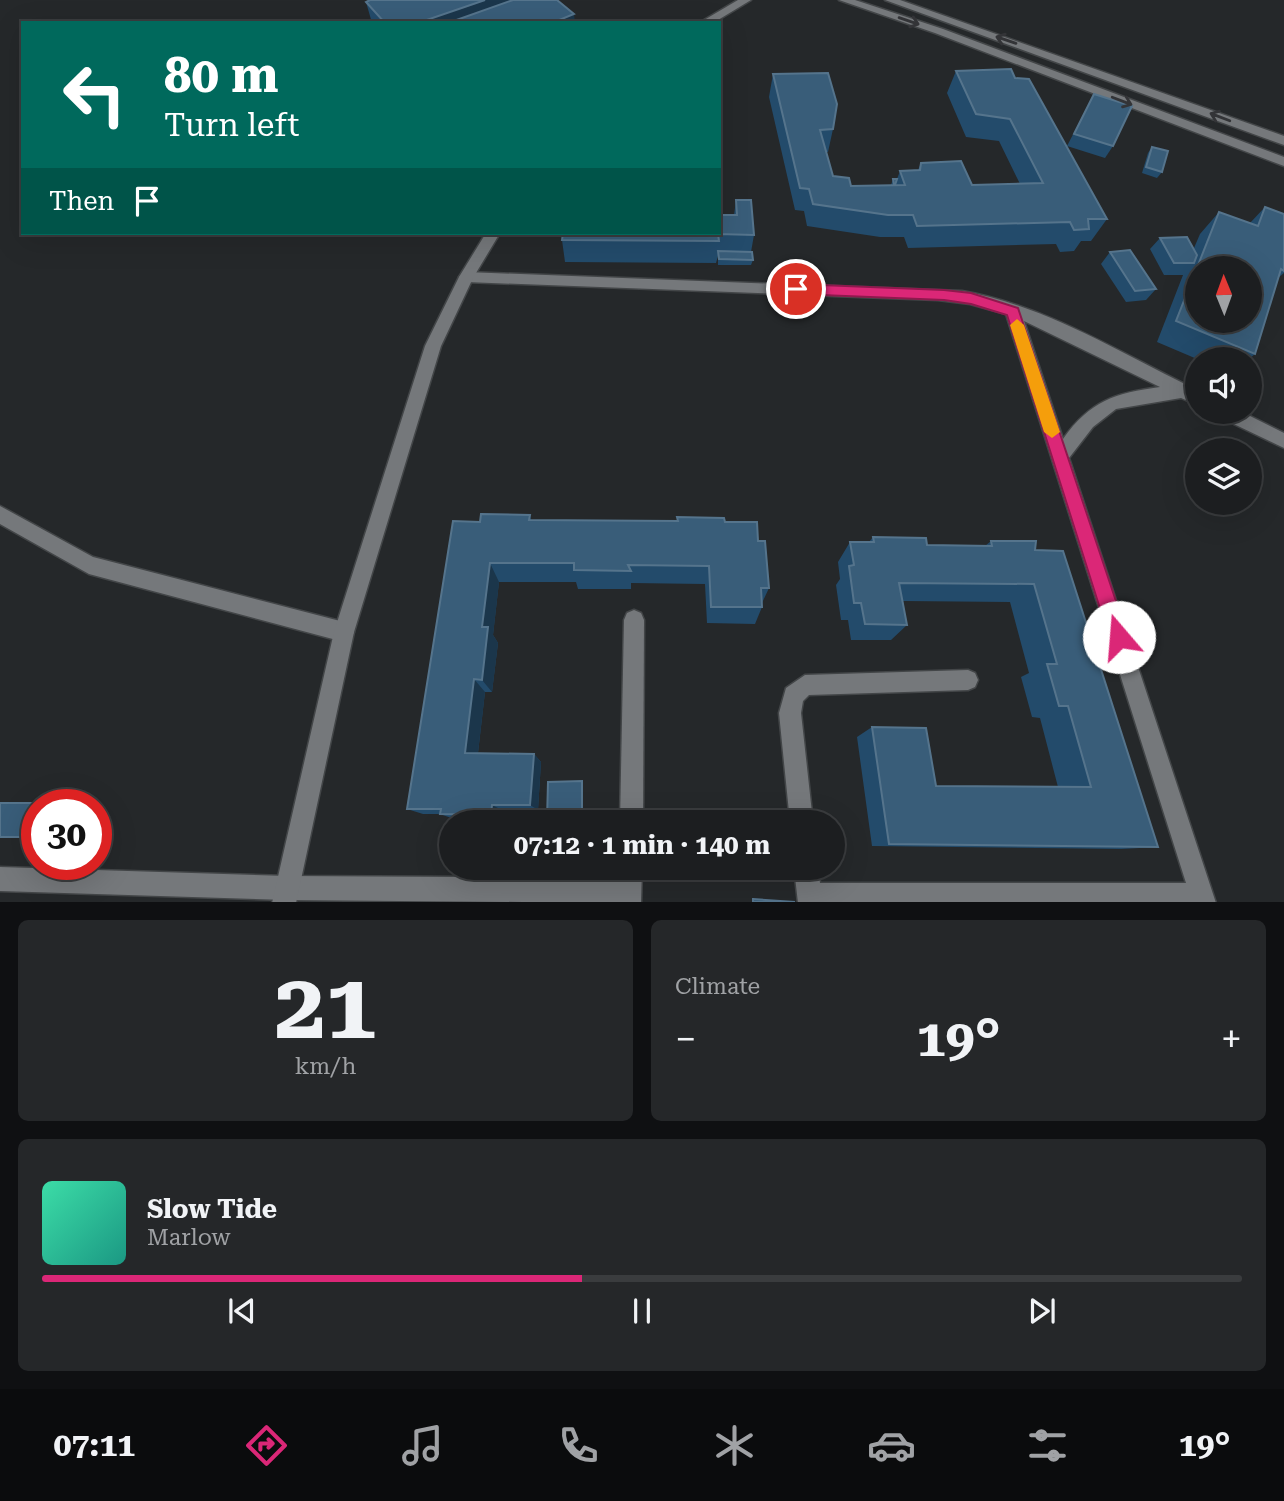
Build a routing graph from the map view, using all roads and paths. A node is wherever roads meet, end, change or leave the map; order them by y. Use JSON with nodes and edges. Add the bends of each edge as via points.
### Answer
{"nodes":[{"id":1,"x":746,"y":0,"type":"edge"},
{"id":2,"x":844,"y":0,"type":"edge"},
{"id":3,"x":890,"y":0,"type":"edge"},
{"id":4,"x":708,"y":21,"type":"edge"},
{"id":5,"x":1284,"y":141,"type":"edge"},
{"id":6,"x":1284,"y":162,"type":"edge"},
{"id":7,"x":493,"y":235,"type":"edge"},
{"id":8,"x":467,"y":277,"type":"junction"},
{"id":9,"x":1013,"y":312,"type":"junction"},
{"id":10,"x":1185,"y":393,"type":"edge"},
{"id":11,"x":1185,"y":395,"type":"edge"},
{"id":12,"x":1249,"y":424,"type":"edge"},
{"id":13,"x":1284,"y":441,"type":"edge"},
{"id":14,"x":1060,"y":456,"type":"junction"},
{"id":15,"x":0,"y":514,"type":"edge"},
{"id":16,"x":634,"y":620,"type":"dead end"},
{"id":17,"x":344,"y":632,"type":"junction"},
{"id":18,"x":968,"y":680,"type":"dead end"},
{"id":19,"x":631,"y":810,"type":"edge"},
{"id":20,"x":800,"y":810,"type":"edge"},
{"id":21,"x":0,"y":879,"type":"edge"},
{"id":22,"x":807,"y":880,"type":"edge"},
{"id":23,"x":629,"y":887,"type":"edge"},
{"id":24,"x":285,"y":895,"type":"edge"},
{"id":25,"x":809,"y":899,"type":"edge"},
{"id":26,"x":1203,"y":899,"type":"edge"}],
"edges":[{"from":1,"to":4,"type":"street"},
{"from":2,"to":6,"type":"street","one_way":true,"via":[[939,31]]},
{"from":5,"to":3,"type":"street","one_way":true},
{"from":7,"to":8,"type":"street"},
{"from":8,"to":9,"type":"street","via":[[944,295],[971,298]]},
{"from":8,"to":17,"type":"street","via":[[433,346]]},
{"from":9,"to":10,"type":"street"},
{"from":9,"to":14,"type":"street"},
{"from":11,"to":14,"type":"street","via":[[1116,400],[1095,411]]},
{"from":12,"to":13,"type":"street"},
{"from":14,"to":26,"type":"street"},
{"from":15,"to":17,"type":"street","via":[[89,565]]},
{"from":16,"to":19,"type":"street"},
{"from":17,"to":24,"type":"street"},
{"from":18,"to":20,"type":"street","via":[[805,685],[793,695],[790,713]]},
{"from":21,"to":24,"type":"street"},
{"from":22,"to":25,"type":"street"},
{"from":23,"to":24,"type":"street"},
{"from":25,"to":26,"type":"street"}]}
